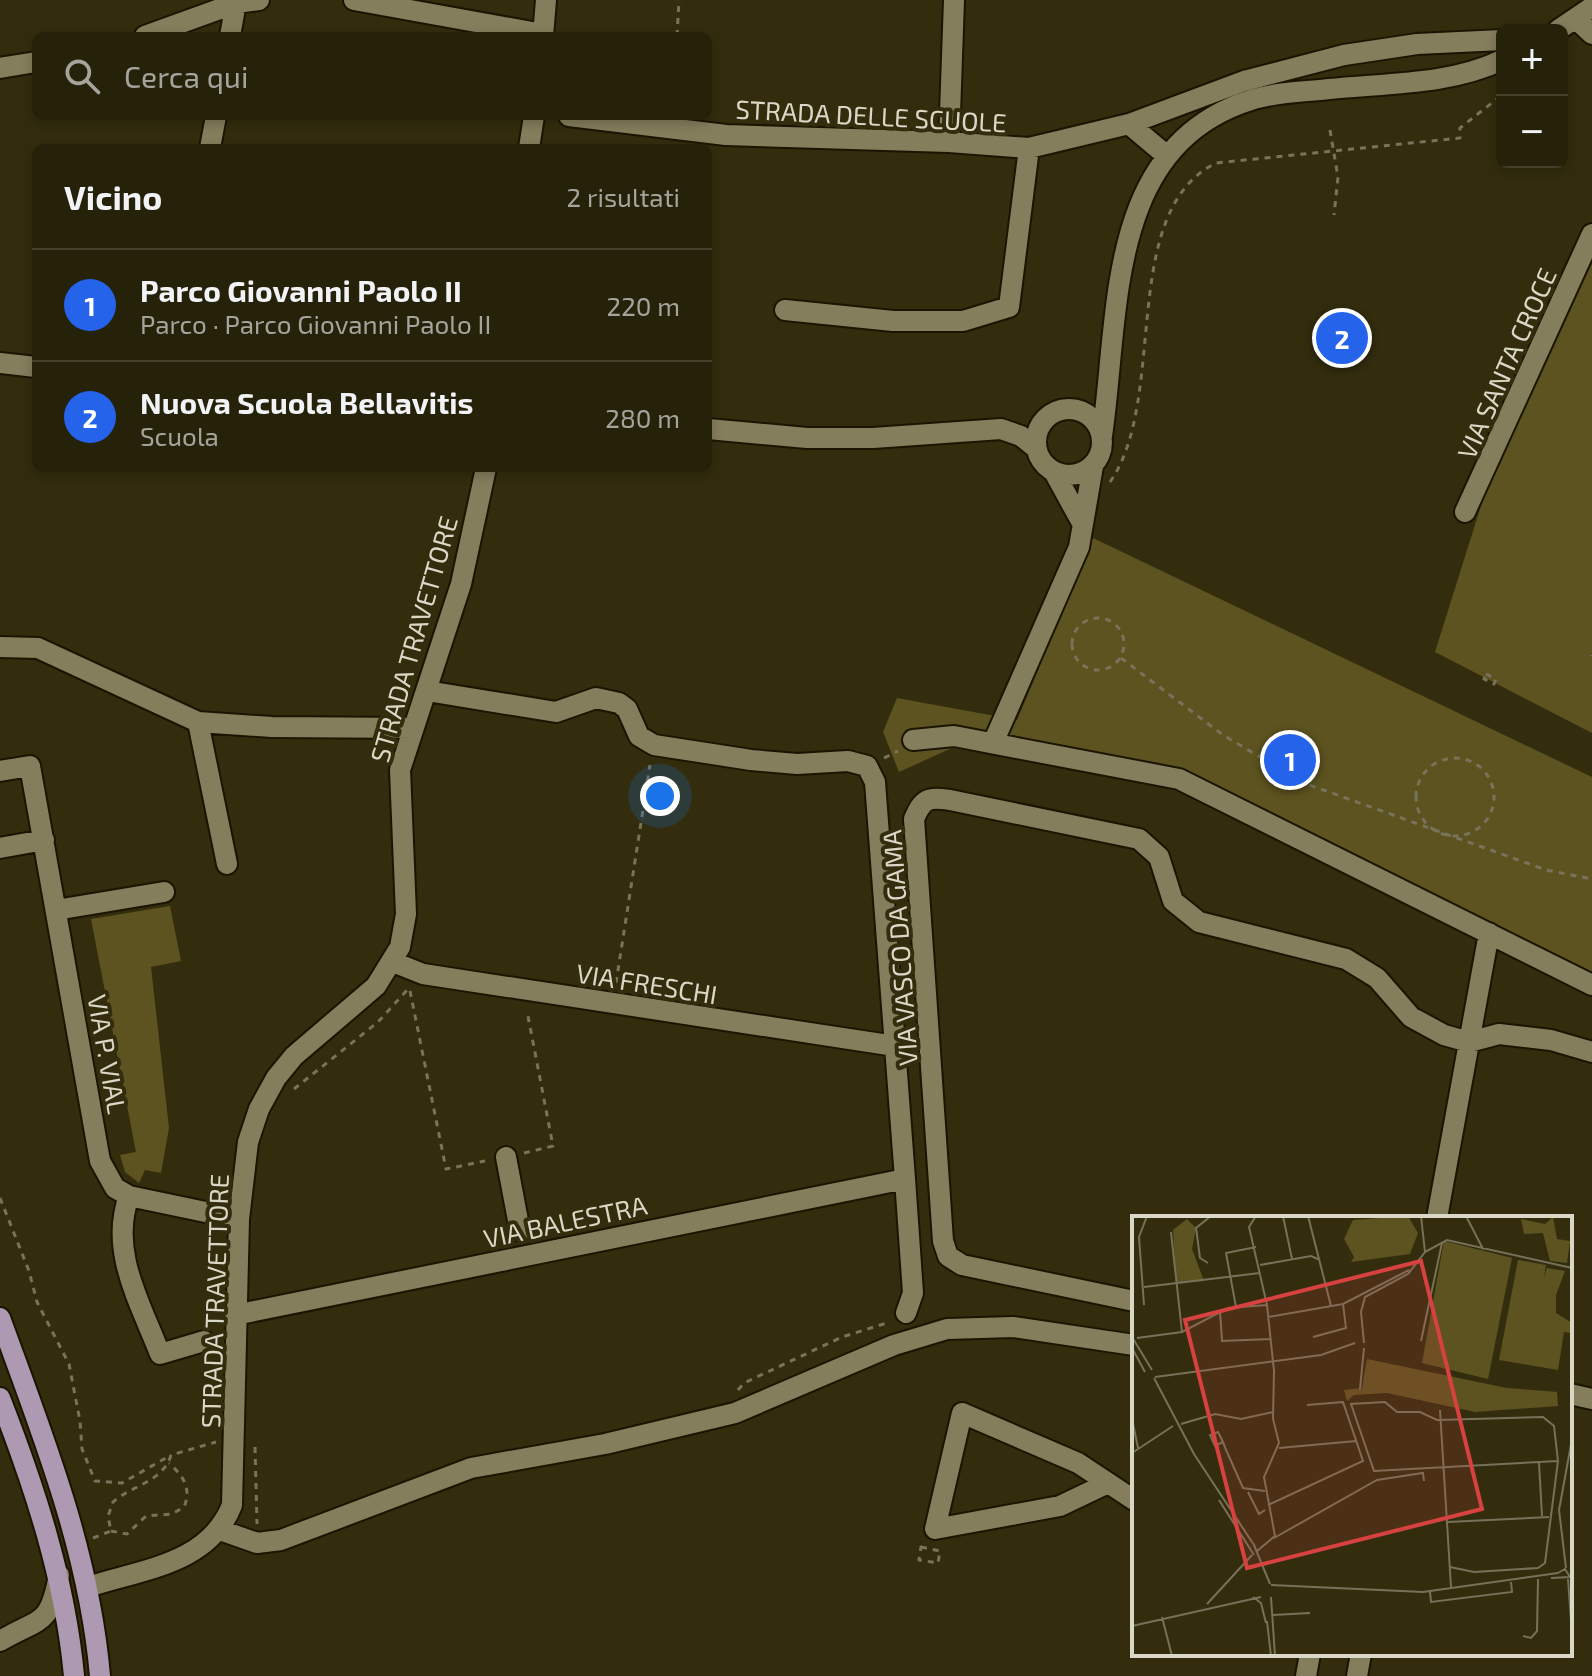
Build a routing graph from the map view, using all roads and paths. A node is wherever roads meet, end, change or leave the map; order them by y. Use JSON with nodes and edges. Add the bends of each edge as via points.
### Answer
{"nodes":[{"id":1,"x":259,"y":0,"type":"edge"},
{"id":2,"x":354,"y":0,"type":"edge"},
{"id":3,"x":546,"y":0,"type":"edge"},
{"id":4,"x":679,"y":0,"type":"edge"},
{"id":5,"x":954,"y":0,"type":"edge"},
{"id":6,"x":236,"y":3,"type":"junction"},
{"id":7,"x":1584,"y":13,"type":"edge"},
{"id":8,"x":1567,"y":24,"type":"edge"},
{"id":9,"x":156,"y":32,"type":"edge"},
{"id":10,"x":231,"y":32,"type":"edge"},
{"id":11,"x":527,"y":32,"type":"edge"},
{"id":12,"x":543,"y":32,"type":"edge"},
{"id":13,"x":677,"y":32,"type":"edge"},
{"id":14,"x":1592,"y":34,"type":"edge"},
{"id":15,"x":1496,"y":40,"type":"edge"},
{"id":16,"x":1333,"y":58,"type":"junction"},
{"id":17,"x":1496,"y":62,"type":"edge"},
{"id":18,"x":32,"y":63,"type":"edge"},
{"id":19,"x":0,"y":68,"type":"edge"},
{"id":20,"x":1350,"y":87,"type":"junction"},
{"id":21,"x":1501,"y":96,"type":"edge"},
{"id":22,"x":215,"y":120,"type":"edge"},
{"id":23,"x":533,"y":120,"type":"edge"},
{"id":24,"x":602,"y":120,"type":"edge"},
{"id":25,"x":1129,"y":124,"type":"junction"},
{"id":26,"x":1330,"y":130,"type":"dead end"},
{"id":27,"x":949,"y":142,"type":"junction"},
{"id":28,"x":211,"y":144,"type":"edge"},
{"id":29,"x":530,"y":144,"type":"edge"},
{"id":30,"x":1029,"y":148,"type":"junction"},
{"id":31,"x":1334,"y":151,"type":"junction"},
{"id":32,"x":1167,"y":156,"type":"junction"},
{"id":33,"x":1334,"y":215,"type":"dead end"},
{"id":34,"x":1592,"y":234,"type":"edge"},
{"id":35,"x":785,"y":310,"type":"dead end"},
{"id":36,"x":0,"y":363,"type":"edge"},
{"id":37,"x":32,"y":367,"type":"edge"},
{"id":38,"x":1108,"y":380,"type":"junction"},
{"id":39,"x":1067,"y":409,"type":"junction"},
{"id":40,"x":1045,"y":420,"type":"junction"},
{"id":41,"x":712,"y":429,"type":"edge"},
{"id":42,"x":982,"y":429,"type":"junction"},
{"id":43,"x":1102,"y":436,"type":"junction"},
{"id":44,"x":1037,"y":449,"type":"junction"},
{"id":45,"x":1093,"y":466,"type":"junction"},
{"id":46,"x":485,"y":472,"type":"edge"},
{"id":47,"x":1054,"y":472,"type":"junction"},
{"id":48,"x":1099,"y":486,"type":"dead end"},
{"id":49,"x":1465,"y":512,"type":"dead end"},
{"id":50,"x":1082,"y":523,"type":"junction"},
{"id":51,"x":0,"y":647,"type":"edge"},
{"id":52,"x":1121,"y":658,"type":"junction"},
{"id":53,"x":427,"y":691,"type":"junction"},
{"id":54,"x":198,"y":722,"type":"junction"},
{"id":55,"x":413,"y":728,"type":"junction"},
{"id":56,"x":913,"y":740,"type":"joint"},
{"id":57,"x":646,"y":741,"type":"junction"},
{"id":58,"x":993,"y":743,"type":"junction"},
{"id":59,"x":879,"y":758,"type":"dead end"},
{"id":60,"x":0,"y":771,"type":"edge"},
{"id":61,"x":1443,"y":835,"type":"junction"},
{"id":62,"x":44,"y":840,"type":"junction"},
{"id":63,"x":0,"y":848,"type":"edge"},
{"id":64,"x":227,"y":864,"type":"dead end"},
{"id":65,"x":1592,"y":879,"type":"edge"},
{"id":66,"x":164,"y":892,"type":"dead end"},
{"id":67,"x":56,"y":910,"type":"junction"},
{"id":68,"x":1489,"y":933,"type":"junction"},
{"id":69,"x":393,"y":962,"type":"junction"},
{"id":70,"x":413,"y":982,"type":"dead end"},
{"id":71,"x":1592,"y":985,"type":"edge"},
{"id":72,"x":410,"y":988,"type":"junction"},
{"id":73,"x":614,"y":995,"type":"dead end"},
{"id":74,"x":527,"y":1009,"type":"dead end"},
{"id":75,"x":1469,"y":1042,"type":"junction"},
{"id":76,"x":895,"y":1046,"type":"junction"},
{"id":77,"x":1592,"y":1052,"type":"edge"},
{"id":78,"x":291,"y":1092,"type":"dead end"},
{"id":79,"x":506,"y":1157,"type":"junction"},
{"id":80,"x":905,"y":1179,"type":"junction"},
{"id":81,"x":129,"y":1196,"type":"junction"},
{"id":82,"x":0,"y":1198,"type":"edge"},
{"id":83,"x":1437,"y":1216,"type":"edge"},
{"id":84,"x":239,"y":1219,"type":"junction"},
{"id":85,"x":520,"y":1231,"type":"dead end"},
{"id":86,"x":1132,"y":1301,"type":"edge"},
{"id":87,"x":235,"y":1315,"type":"junction"},
{"id":88,"x":900,"y":1315,"type":"joint"},
{"id":89,"x":0,"y":1318,"type":"edge"},
{"id":90,"x":204,"y":1341,"type":"dead end"},
{"id":91,"x":1132,"y":1345,"type":"edge"},
{"id":92,"x":744,"y":1383,"type":"dead end"},
{"id":93,"x":1572,"y":1394,"type":"edge"},
{"id":94,"x":0,"y":1398,"type":"edge"},
{"id":95,"x":1592,"y":1399,"type":"edge"},
{"id":96,"x":221,"y":1438,"type":"dead end"},
{"id":97,"x":255,"y":1438,"type":"dead end"},
{"id":98,"x":171,"y":1455,"type":"junction"},
{"id":99,"x":168,"y":1463,"type":"junction"},
{"id":100,"x":1106,"y":1484,"type":"junction"},
{"id":101,"x":1132,"y":1499,"type":"edge"},
{"id":102,"x":220,"y":1530,"type":"junction"},
{"id":103,"x":111,"y":1531,"type":"junction"},
{"id":104,"x":93,"y":1538,"type":"dead end"},
{"id":105,"x":257,"y":1543,"type":"junction"},
{"id":106,"x":938,"y":1563,"type":"joint"},
{"id":107,"x":59,"y":1575,"type":"junction"},
{"id":108,"x":88,"y":1587,"type":"junction"},
{"id":109,"x":0,"y":1641,"type":"edge"},
{"id":110,"x":1310,"y":1656,"type":"edge"},
{"id":111,"x":1361,"y":1656,"type":"edge"},
{"id":112,"x":74,"y":1676,"type":"edge"},
{"id":113,"x":100,"y":1676,"type":"edge"},
{"id":114,"x":1306,"y":1676,"type":"edge"},
{"id":115,"x":1357,"y":1676,"type":"edge"}],
"edges":[{"from":1,"to":6,"type":"street"},
{"from":2,"to":11,"type":"street"},
{"from":3,"to":12,"type":"street"},
{"from":4,"to":13,"type":"path"},
{"from":5,"to":27,"type":"street"},
{"from":6,"to":9,"type":"street"},
{"from":6,"to":10,"type":"street"},
{"from":7,"to":8,"type":"street"},
{"from":7,"to":14,"type":"street"},
{"from":15,"to":16,"type":"street","name":"STRADA DELLE SCUOLE","via":[[1417,44]]},
{"from":16,"to":20,"type":"street","via":[[1344,68]]},
{"from":16,"to":25,"type":"street","name":"STRADA DELLE SCUOLE","via":[[1231,85]]},
{"from":17,"to":20,"type":"street","via":[[1450,76]]},
{"from":18,"to":19,"type":"street"},
{"from":20,"to":32,"type":"street","via":[[1268,95],[1231,107],[1188,134]]},
{"from":21,"to":31,"type":"path","via":[[1460,128],[1460,138]]},
{"from":22,"to":28,"type":"street"},
{"from":23,"to":29,"type":"street"},
{"from":24,"to":27,"type":"street","name":"STRADA DELLE SCUOLE","via":[[726,135]]},
{"from":25,"to":30,"type":"street","name":"STRADA DELLE SCUOLE"},
{"from":25,"to":32,"type":"street"},
{"from":26,"to":31,"type":"path"},
{"from":27,"to":30,"type":"street","name":"STRADA DELLE SCUOLE"},
{"from":30,"to":35,"type":"street","name":"STRADA DELLE SCUOLE","via":[[1009,307],[963,321],[893,321]]},
{"from":31,"to":33,"type":"path"},
{"from":31,"to":48,"type":"path","via":[[1216,163],[1179,194],[1156,261],[1131,432],[1112,479]]},
{"from":32,"to":38,"type":"street","via":[[1128,233]]},
{"from":34,"to":49,"type":"street","name":"VIA SANTA CROCE"},
{"from":36,"to":37,"type":"street"},
{"from":38,"to":39,"type":"street","via":[[1083,403]]},
{"from":38,"to":43,"type":"street"},
{"from":39,"to":40,"type":"street"},
{"from":39,"to":43,"type":"street","via":[[1089,416]]},
{"from":40,"to":42,"type":"street"},
{"from":40,"to":44,"type":"street"},
{"from":41,"to":42,"type":"street","via":[[873,438]]},
{"from":42,"to":44,"type":"street","via":[[1021,436]]},
{"from":43,"to":45,"type":"street"},
{"from":44,"to":47,"type":"street"},
{"from":45,"to":47,"type":"street","via":[[1075,475]]},
{"from":45,"to":50,"type":"street"},
{"from":46,"to":53,"type":"street","name":"STRADA TRAVETTORE","via":[[461,584]]},
{"from":47,"to":50,"type":"street"},
{"from":50,"to":58,"type":"street","via":[[1079,547]]},
{"from":51,"to":54,"type":"street","via":[[38,648]]},
{"from":52,"to":52,"type":"path","via":[[1122,634],[1111,621],[1095,618],[1075,633],[1076,658],[1090,669],[1107,669]]},
{"from":52,"to":61,"type":"path","via":[[1223,735],[1304,783]]},
{"from":53,"to":55,"type":"street","name":"STRADA TRAVETTORE"},
{"from":53,"to":57,"type":"street","via":[[556,712],[589,698],[619,703]]},
{"from":54,"to":55,"type":"street"},
{"from":54,"to":64,"type":"street"},
{"from":55,"to":69,"type":"street","name":"STRADA TRAVETTORE","via":[[400,770],[406,914]]},
{"from":56,"to":58,"type":"street","via":[[954,736]]},
{"from":56,"to":59,"type":"path","via":[[891,757]]},
{"from":57,"to":73,"type":"path"},
{"from":57,"to":76,"type":"street","via":[[751,760],[858,762],[872,773]]},
{"from":58,"to":68,"type":"street","via":[[1196,785]]},
{"from":60,"to":62,"type":"street","name":"VIA P. VIAL","via":[[30,766]]},
{"from":61,"to":61,"type":"path","via":[[1431,829],[1417,806],[1419,780],[1438,761],[1464,759],[1492,783],[1493,808],[1468,834]]},
{"from":61,"to":65,"type":"path","via":[[1546,870]]},
{"from":62,"to":63,"type":"street"},
{"from":62,"to":67,"type":"street","name":"VIA P. VIAL"},
{"from":66,"to":67,"type":"street"},
{"from":67,"to":81,"type":"street","name":"VIA P. VIAL","via":[[100,1161],[115,1188]]},
{"from":68,"to":71,"type":"street"},
{"from":68,"to":75,"type":"street"},
{"from":69,"to":76,"type":"street","name":"VIA FRESCHI","via":[[437,976]]},
{"from":69,"to":84,"type":"street","name":"STRADA TRAVETTORE","via":[[365,997],[294,1056],[266,1093],[248,1142]]},
{"from":70,"to":72,"type":"path"},
{"from":72,"to":78,"type":"path","via":[[378,1022]]},
{"from":72,"to":79,"type":"path","via":[[446,1169]]},
{"from":74,"to":79,"type":"path","via":[[553,1146]]},
{"from":75,"to":77,"type":"street","via":[[1499,1034]]},
{"from":75,"to":83,"type":"street"},
{"from":75,"to":86,"type":"street","name":"VIA VASCO DA GAMA","via":[[1411,1017],[1377,978],[1346,959],[1199,922],[1173,901],[1159,857],[1139,839],[930,797],[921,802],[914,819],[948,1256],[962,1265]]},
{"from":76,"to":80,"type":"street"},
{"from":79,"to":85,"type":"street"},
{"from":80,"to":87,"type":"street","name":"VIA BALESTRA"},
{"from":80,"to":88,"type":"street","via":[[913,1293]]},
{"from":81,"to":84,"type":"street"},
{"from":81,"to":90,"type":"street","via":[[121,1218],[122,1256],[160,1354]]},
{"from":82,"to":98,"type":"path","via":[[37,1302],[69,1364],[82,1449],[95,1481],[122,1483]]},
{"from":84,"to":87,"type":"street","name":"STRADA TRAVETTORE"},
{"from":87,"to":102,"type":"street","name":"STRADA TRAVETTORE","via":[[235,1490]]},
{"from":88,"to":92,"type":"path"},
{"from":89,"to":108,"type":"main road","via":[[66,1499]]},
{"from":91,"to":105,"type":"street","via":[[1013,1327],[947,1329],[894,1345],[735,1413],[471,1468],[302,1533]]},
{"from":93,"to":95,"type":"street"},
{"from":94,"to":107,"type":"main road"},
{"from":96,"to":98,"type":"path"},
{"from":97,"to":105,"type":"path"},
{"from":98,"to":99,"type":"path"},
{"from":99,"to":103,"type":"path","via":[[150,1481],[113,1502],[108,1516]]},
{"from":99,"to":103,"type":"path","via":[[185,1479],[184,1507],[172,1514],[146,1516],[127,1534]]},
{"from":100,"to":100,"type":"street","via":[[1078,1463],[962,1413],[935,1529],[1060,1506]]},
{"from":100,"to":101,"type":"street"},
{"from":102,"to":105,"type":"street"},
{"from":102,"to":108,"type":"street","via":[[187,1556]]},
{"from":103,"to":104,"type":"path"},
{"from":106,"to":106,"type":"path","via":[[919,1560],[921,1547],[940,1551]]},
{"from":107,"to":109,"type":"street","via":[[41,1622]]},
{"from":107,"to":112,"type":"main road"},
{"from":108,"to":113,"type":"main road"},
{"from":110,"to":114,"type":"street"},
{"from":111,"to":115,"type":"street"}]}
